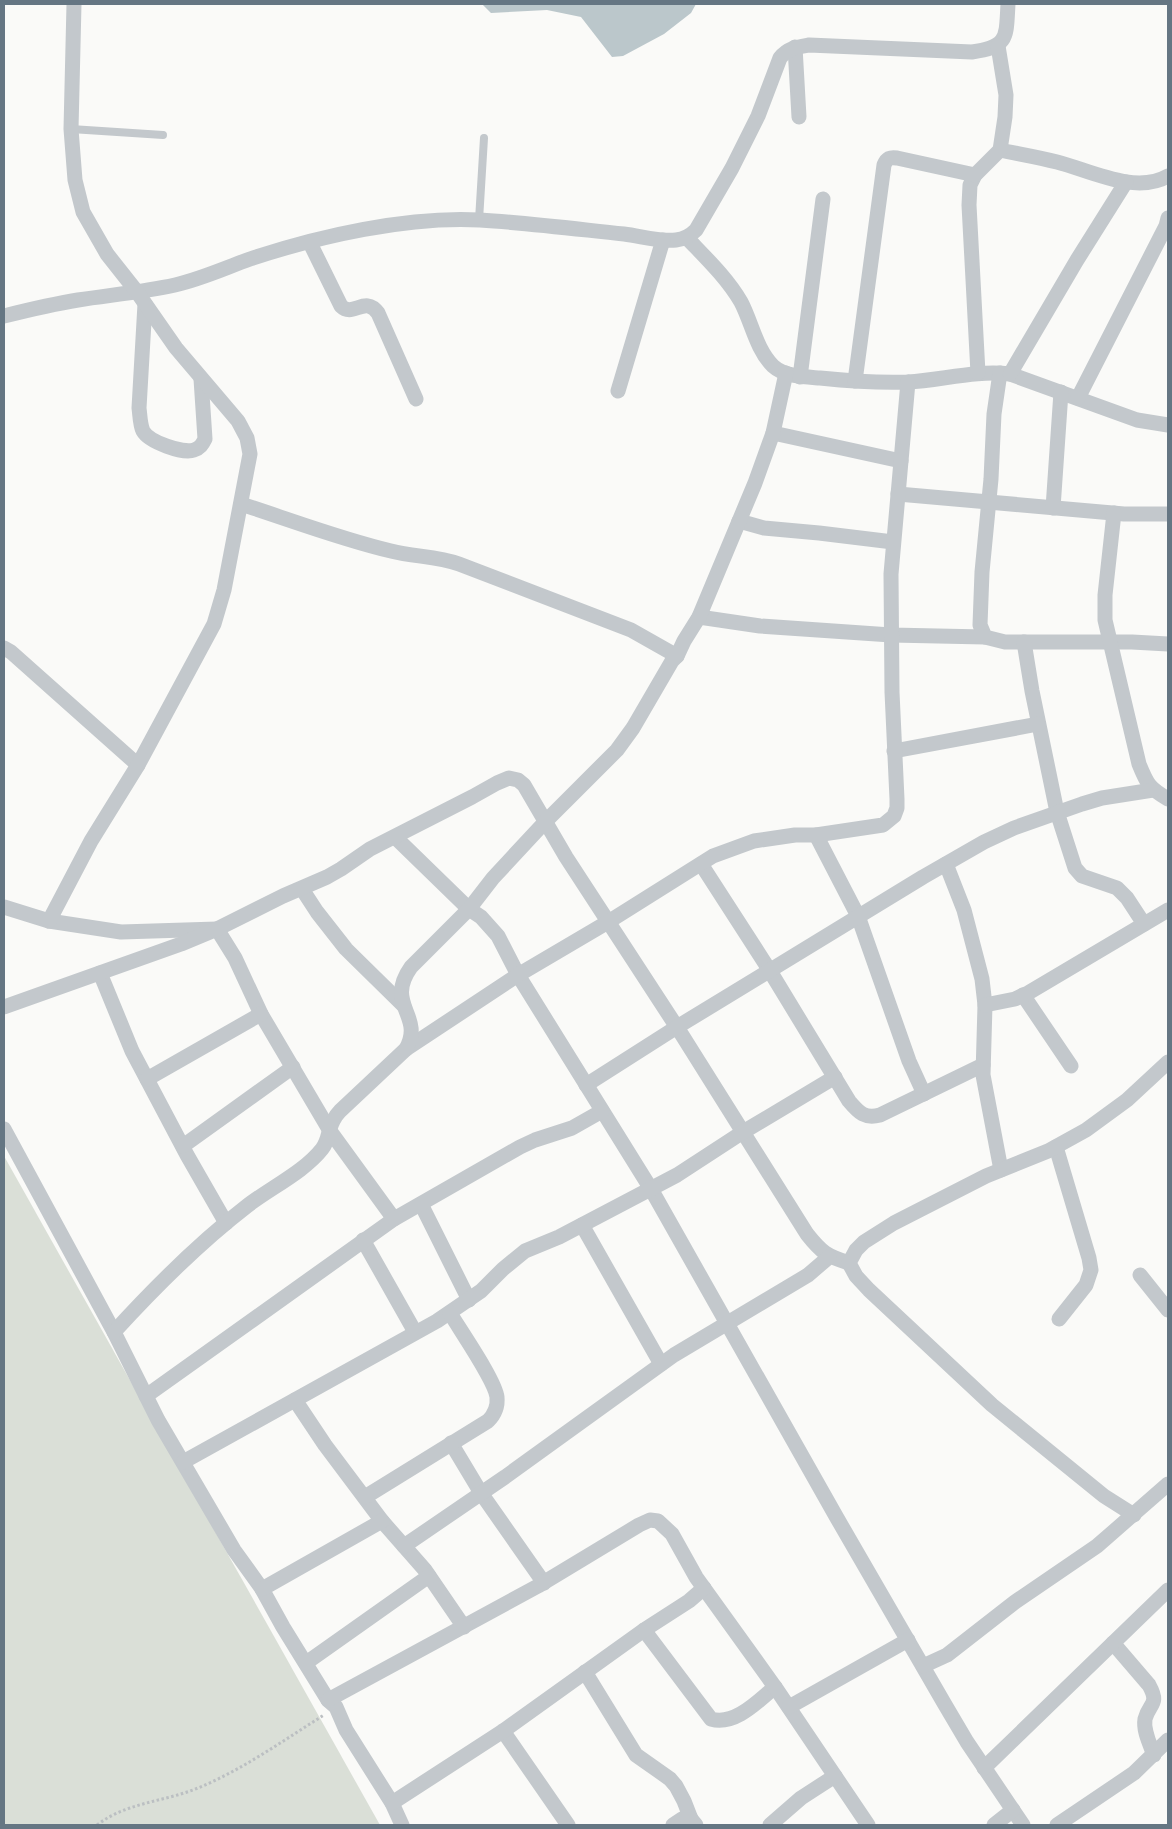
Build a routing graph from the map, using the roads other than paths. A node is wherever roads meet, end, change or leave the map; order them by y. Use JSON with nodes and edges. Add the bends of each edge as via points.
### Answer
{"nodes":[{"id":1,"x":74,"y":4,"type":"edge"},
{"id":2,"x":1008,"y":4,"type":"edge"},
{"id":3,"x":998,"y":46,"type":"junction"},
{"id":4,"x":795,"y":47,"type":"junction"},
{"id":5,"x":799,"y":117,"type":"dead end"},
{"id":6,"x":71,"y":128,"type":"junction"},
{"id":7,"x":163,"y":135,"type":"dead end"},
{"id":8,"x":484,"y":138,"type":"dead end"},
{"id":9,"x":1000,"y":150,"type":"junction"},
{"id":10,"x":975,"y":175,"type":"junction"},
{"id":11,"x":1168,"y":176,"type":"edge"},
{"id":12,"x":1126,"y":182,"type":"junction"},
{"id":13,"x":823,"y":199,"type":"dead end"},
{"id":14,"x":1168,"y":218,"type":"edge"},
{"id":15,"x":479,"y":220,"type":"junction"},
{"id":16,"x":687,"y":238,"type":"junction"},
{"id":17,"x":663,"y":240,"type":"junction"},
{"id":18,"x":310,"y":243,"type":"junction"},
{"id":19,"x":141,"y":298,"type":"junction"},
{"id":20,"x":4,"y":316,"type":"edge"},
{"id":21,"x":1005,"y":373,"type":"junction"},
{"id":22,"x":978,"y":374,"type":"junction"},
{"id":23,"x":793,"y":375,"type":"junction"},
{"id":24,"x":201,"y":378,"type":"junction"},
{"id":25,"x":855,"y":381,"type":"junction"},
{"id":26,"x":908,"y":382,"type":"junction"},
{"id":27,"x":618,"y":392,"type":"dead end"},
{"id":28,"x":1062,"y":392,"type":"junction"},
{"id":29,"x":1078,"y":398,"type":"junction"},
{"id":30,"x":416,"y":399,"type":"dead end"},
{"id":31,"x":1168,"y":425,"type":"edge"},
{"id":32,"x":773,"y":433,"type":"junction"},
{"id":33,"x":901,"y":461,"type":"junction"},
{"id":34,"x":898,"y":494,"type":"junction"},
{"id":35,"x":989,"y":502,"type":"junction"},
{"id":36,"x":241,"y":504,"type":"junction"},
{"id":37,"x":1053,"y":508,"type":"junction"},
{"id":38,"x":1114,"y":513,"type":"junction"},
{"id":39,"x":1168,"y":514,"type":"edge"},
{"id":40,"x":739,"y":521,"type":"junction"},
{"id":41,"x":894,"y":542,"type":"junction"},
{"id":42,"x":699,"y":617,"type":"junction"},
{"id":43,"x":891,"y":635,"type":"junction"},
{"id":44,"x":985,"y":637,"type":"junction"},
{"id":45,"x":1024,"y":642,"type":"junction"},
{"id":46,"x":1110,"y":643,"type":"junction"},
{"id":47,"x":1168,"y":644,"type":"edge"},
{"id":48,"x":4,"y":648,"type":"edge"},
{"id":49,"x":678,"y":656,"type":"junction"},
{"id":50,"x":1038,"y":724,"type":"junction"},
{"id":51,"x":894,"y":751,"type":"junction"},
{"id":52,"x":138,"y":765,"type":"junction"},
{"id":53,"x":1162,"y":794,"type":"edge"},
{"id":54,"x":1057,"y":812,"type":"junction"},
{"id":55,"x":545,"y":822,"type":"junction"},
{"id":56,"x":816,"y":835,"type":"junction"},
{"id":57,"x":395,"y":837,"type":"junction"},
{"id":58,"x":701,"y":864,"type":"junction"},
{"id":59,"x":946,"y":864,"type":"junction"},
{"id":60,"x":302,"y":889,"type":"junction"},
{"id":61,"x":4,"y":907,"type":"edge"},
{"id":62,"x":469,"y":909,"type":"junction"},
{"id":63,"x":1168,"y":910,"type":"edge"},
{"id":64,"x":858,"y":916,"type":"junction"},
{"id":65,"x":48,"y":921,"type":"junction"},
{"id":66,"x":608,"y":922,"type":"junction"},
{"id":67,"x":1144,"y":924,"type":"junction"},
{"id":68,"x":217,"y":929,"type":"junction"},
{"id":69,"x":770,"y":970,"type":"junction"},
{"id":70,"x":100,"y":974,"type":"junction"},
{"id":71,"x":518,"y":975,"type":"junction"},
{"id":72,"x":1023,"y":995,"type":"junction"},
{"id":73,"x":985,"y":1005,"type":"junction"},
{"id":74,"x":404,"y":1006,"type":"junction"},
{"id":75,"x":4,"y":1007,"type":"edge"},
{"id":76,"x":261,"y":1014,"type":"junction"},
{"id":77,"x":676,"y":1026,"type":"junction"},
{"id":78,"x":406,"y":1049,"type":"junction"},
{"id":79,"x":1168,"y":1062,"type":"edge"},
{"id":80,"x":983,"y":1065,"type":"junction"},
{"id":81,"x":1071,"y":1066,"type":"dead end"},
{"id":82,"x":293,"y":1067,"type":"junction"},
{"id":83,"x":835,"y":1078,"type":"junction"},
{"id":84,"x":147,"y":1079,"type":"junction"},
{"id":85,"x":586,"y":1085,"type":"junction"},
{"id":86,"x":924,"y":1094,"type":"junction"},
{"id":87,"x":602,"y":1112,"type":"junction"},
{"id":88,"x":4,"y":1129,"type":"edge"},
{"id":89,"x":330,"y":1130,"type":"junction"},
{"id":90,"x":743,"y":1132,"type":"junction"},
{"id":91,"x":182,"y":1146,"type":"junction"},
{"id":92,"x":1056,"y":1147,"type":"junction"},
{"id":93,"x":1001,"y":1170,"type":"junction"},
{"id":94,"x":651,"y":1189,"type":"junction"},
{"id":95,"x":421,"y":1204,"type":"junction"},
{"id":96,"x":394,"y":1219,"type":"junction"},
{"id":97,"x":226,"y":1223,"type":"junction"},
{"id":98,"x":582,"y":1225,"type":"junction"},
{"id":99,"x":363,"y":1240,"type":"junction"},
{"id":100,"x":829,"y":1257,"type":"junction"},
{"id":101,"x":849,"y":1263,"type":"junction"},
{"id":102,"x":1140,"y":1275,"type":"dead end"},
{"id":103,"x":469,"y":1300,"type":"junction"},
{"id":104,"x":1168,"y":1310,"type":"edge"},
{"id":105,"x":450,"y":1313,"type":"junction"},
{"id":106,"x":1059,"y":1319,"type":"dead end"},
{"id":107,"x":727,"y":1323,"type":"junction"},
{"id":108,"x":114,"y":1332,"type":"junction"},
{"id":109,"x":416,"y":1332,"type":"junction"},
{"id":110,"x":661,"y":1364,"type":"junction"},
{"id":111,"x":146,"y":1396,"type":"junction"},
{"id":112,"x":295,"y":1400,"type":"junction"},
{"id":113,"x":451,"y":1443,"type":"junction"},
{"id":114,"x":183,"y":1462,"type":"junction"},
{"id":115,"x":481,"y":1493,"type":"junction"},
{"id":116,"x":1165,"y":1494,"type":"edge"},
{"id":117,"x":365,"y":1497,"type":"junction"},
{"id":118,"x":1134,"y":1515,"type":"junction"},
{"id":119,"x":382,"y":1521,"type":"junction"},
{"id":120,"x":404,"y":1546,"type":"junction"},
{"id":121,"x":429,"y":1576,"type":"junction"},
{"id":122,"x":544,"y":1583,"type":"junction"},
{"id":123,"x":704,"y":1588,"type":"junction"},
{"id":124,"x":262,"y":1589,"type":"junction"},
{"id":125,"x":1168,"y":1590,"type":"edge"},
{"id":126,"x":464,"y":1627,"type":"junction"},
{"id":127,"x":644,"y":1630,"type":"junction"},
{"id":128,"x":908,"y":1640,"type":"junction"},
{"id":129,"x":1113,"y":1643,"type":"junction"},
{"id":130,"x":306,"y":1663,"type":"junction"},
{"id":131,"x":923,"y":1666,"type":"junction"},
{"id":132,"x":585,"y":1672,"type":"junction"},
{"id":133,"x":775,"y":1687,"type":"junction"},
{"id":134,"x":332,"y":1704,"type":"junction"},
{"id":135,"x":789,"y":1707,"type":"junction"},
{"id":136,"x":503,"y":1731,"type":"junction"},
{"id":137,"x":1168,"y":1740,"type":"edge"},
{"id":138,"x":1154,"y":1755,"type":"junction"},
{"id":139,"x":984,"y":1768,"type":"junction"},
{"id":140,"x":835,"y":1776,"type":"junction"},
{"id":141,"x":392,"y":1803,"type":"junction"},
{"id":142,"x":1013,"y":1810,"type":"junction"},
{"id":143,"x":694,"y":1822,"type":"edge"},
{"id":144,"x":402,"y":1825,"type":"edge"},
{"id":145,"x":568,"y":1825,"type":"edge"},
{"id":146,"x":673,"y":1825,"type":"edge"},
{"id":147,"x":770,"y":1825,"type":"edge"},
{"id":148,"x":868,"y":1825,"type":"edge"},
{"id":149,"x":994,"y":1825,"type":"edge"},
{"id":150,"x":1023,"y":1825,"type":"edge"},
{"id":151,"x":1058,"y":1825,"type":"edge"}],
"edges":[{"from":1,"to":6,"type":"street"},
{"from":2,"to":3,"type":"street","via":[[1006,30]]},
{"from":3,"to":4,"type":"street","via":[[972,52]]},
{"from":3,"to":9,"type":"street","via":[[1006,95]]},
{"from":4,"to":5,"type":"street"},
{"from":4,"to":16,"type":"street","via":[[785,51],[780,58],[758,116],[732,168],[696,230]]},
{"from":6,"to":7,"type":"lane"},
{"from":6,"to":19,"type":"street","via":[[75,180],[83,212],[107,254]]},
{"from":8,"to":15,"type":"lane"},
{"from":9,"to":10,"type":"street"},
{"from":9,"to":12,"type":"street"},
{"from":10,"to":22,"type":"street","via":[[970,184],[969,205]]},
{"from":10,"to":25,"type":"street","via":[[897,158],[886,159]]},
{"from":11,"to":12,"type":"street","via":[[1162,180]]},
{"from":12,"to":21,"type":"street"},
{"from":13,"to":23,"type":"street"},
{"from":14,"to":29,"type":"street"},
{"from":15,"to":17,"type":"street"},
{"from":15,"to":18,"type":"street","via":[[410,223]]},
{"from":16,"to":17,"type":"street"},
{"from":16,"to":23,"type":"street","via":[[722,275],[774,367]]},
{"from":17,"to":27,"type":"street"},
{"from":18,"to":19,"type":"street","via":[[250,259]]},
{"from":18,"to":30,"type":"street","via":[[341,306],[350,310],[364,305],[378,313]]},
{"from":19,"to":20,"type":"street","via":[[52,304]]},
{"from":19,"to":24,"type":"street"},
{"from":19,"to":24,"type":"street","via":[[140,421],[144,432],[153,441],[183,451],[201,447],[205,439]]},
{"from":21,"to":22,"type":"street"},
{"from":21,"to":28,"type":"street"},
{"from":21,"to":35,"type":"street","via":[[994,414]]},
{"from":22,"to":26,"type":"street"},
{"from":23,"to":25,"type":"street"},
{"from":23,"to":32,"type":"street"},
{"from":24,"to":36,"type":"street","via":[[238,421],[246,438],[250,454]]},
{"from":25,"to":26,"type":"street"},
{"from":26,"to":33,"type":"street"},
{"from":28,"to":29,"type":"street"},
{"from":28,"to":37,"type":"street"},
{"from":29,"to":31,"type":"street","via":[[1137,420]]},
{"from":32,"to":33,"type":"street"},
{"from":32,"to":40,"type":"street"},
{"from":33,"to":34,"type":"street"},
{"from":34,"to":35,"type":"street"},
{"from":34,"to":41,"type":"street"},
{"from":35,"to":37,"type":"street"},
{"from":35,"to":44,"type":"street","via":[[980,625]]},
{"from":36,"to":49,"type":"street","via":[[390,551],[459,564],[631,630]]},
{"from":36,"to":52,"type":"street","via":[[214,624]]},
{"from":37,"to":38,"type":"street"},
{"from":38,"to":39,"type":"street"},
{"from":38,"to":46,"type":"street","via":[[1105,596],[1105,620]]},
{"from":40,"to":41,"type":"street","via":[[764,528]]},
{"from":40,"to":42,"type":"street"},
{"from":41,"to":43,"type":"street"},
{"from":42,"to":43,"type":"street","via":[[760,626]]},
{"from":42,"to":49,"type":"street"},
{"from":43,"to":44,"type":"street"},
{"from":43,"to":51,"type":"street"},
{"from":44,"to":45,"type":"street","via":[[1004,642]]},
{"from":45,"to":46,"type":"street"},
{"from":45,"to":50,"type":"street"},
{"from":46,"to":47,"type":"street"},
{"from":46,"to":53,"type":"street","via":[[1139,764],[1145,779]]},
{"from":48,"to":52,"type":"street"},
{"from":49,"to":55,"type":"street","via":[[617,750]]},
{"from":50,"to":51,"type":"street"},
{"from":50,"to":54,"type":"street"},
{"from":51,"to":56,"type":"street","via":[[898,799],[894,816],[883,825]]},
{"from":52,"to":65,"type":"street","via":[[91,841]]},
{"from":53,"to":54,"type":"street","via":[[1102,798]]},
{"from":54,"to":59,"type":"street","via":[[997,835]]},
{"from":54,"to":67,"type":"street","via":[[1075,868],[1082,876],[1117,888]]},
{"from":55,"to":57,"type":"street","via":[[524,785],[509,778]]},
{"from":55,"to":62,"type":"street"},
{"from":55,"to":66,"type":"street"},
{"from":56,"to":58,"type":"street","via":[[754,841],[713,856]]},
{"from":56,"to":64,"type":"street"},
{"from":57,"to":60,"type":"street"},
{"from":57,"to":62,"type":"street"},
{"from":58,"to":66,"type":"street"},
{"from":58,"to":69,"type":"street"},
{"from":59,"to":64,"type":"street"},
{"from":59,"to":73,"type":"street","via":[[976,952]]},
{"from":60,"to":68,"type":"street"},
{"from":60,"to":74,"type":"street","via":[[346,949]]},
{"from":61,"to":65,"type":"street"},
{"from":62,"to":71,"type":"street","via":[[498,936]]},
{"from":62,"to":74,"type":"street","via":[[404,977],[401,986]]},
{"from":63,"to":67,"type":"street"},
{"from":64,"to":69,"type":"street"},
{"from":64,"to":86,"type":"street"},
{"from":65,"to":68,"type":"street","via":[[121,932]]},
{"from":66,"to":71,"type":"street"},
{"from":66,"to":77,"type":"street"},
{"from":67,"to":72,"type":"street"},
{"from":68,"to":70,"type":"street"},
{"from":68,"to":76,"type":"street","via":[[235,958]]},
{"from":69,"to":77,"type":"street"},
{"from":69,"to":83,"type":"street"},
{"from":70,"to":75,"type":"street"},
{"from":70,"to":84,"type":"street"},
{"from":71,"to":78,"type":"street"},
{"from":71,"to":85,"type":"street"},
{"from":72,"to":73,"type":"street"},
{"from":72,"to":81,"type":"street"},
{"from":73,"to":80,"type":"street"},
{"from":74,"to":78,"type":"street","via":[[413,1032]]},
{"from":76,"to":82,"type":"street"},
{"from":76,"to":84,"type":"street"},
{"from":77,"to":85,"type":"street"},
{"from":77,"to":90,"type":"street"},
{"from":78,"to":89,"type":"street","via":[[340,1111]]},
{"from":79,"to":92,"type":"street","via":[[1127,1100]]},
{"from":80,"to":86,"type":"street"},
{"from":80,"to":93,"type":"street"},
{"from":82,"to":89,"type":"street"},
{"from":82,"to":91,"type":"street"},
{"from":83,"to":86,"type":"street","via":[[863,1116],[880,1115]]},
{"from":83,"to":90,"type":"street"},
{"from":84,"to":91,"type":"street"},
{"from":85,"to":87,"type":"street"},
{"from":87,"to":94,"type":"street"},
{"from":87,"to":95,"type":"street","via":[[572,1128],[520,1147]]},
{"from":88,"to":108,"type":"street"},
{"from":89,"to":96,"type":"street"},
{"from":89,"to":97,"type":"street","via":[[324,1147],[311,1160]]},
{"from":90,"to":94,"type":"street"},
{"from":90,"to":100,"type":"street","via":[[807,1234]]},
{"from":91,"to":97,"type":"street"},
{"from":92,"to":93,"type":"street"},
{"from":92,"to":106,"type":"street","via":[[1091,1270],[1086,1285]]},
{"from":93,"to":101,"type":"street","via":[[878,1232],[856,1250]]},
{"from":94,"to":98,"type":"street"},
{"from":94,"to":107,"type":"street"},
{"from":95,"to":96,"type":"street"},
{"from":95,"to":103,"type":"street"},
{"from":96,"to":99,"type":"street"},
{"from":97,"to":108,"type":"street"},
{"from":98,"to":103,"type":"street","via":[[525,1251]]},
{"from":98,"to":110,"type":"street"},
{"from":99,"to":109,"type":"street"},
{"from":99,"to":111,"type":"street"},
{"from":100,"to":101,"type":"street"},
{"from":100,"to":107,"type":"street","via":[[808,1275]]},
{"from":101,"to":118,"type":"street","via":[[869,1290],[992,1405],[1104,1496]]},
{"from":102,"to":104,"type":"street"},
{"from":103,"to":105,"type":"street"},
{"from":105,"to":109,"type":"street"},
{"from":105,"to":113,"type":"street","via":[[497,1395],[493,1416]]},
{"from":107,"to":110,"type":"street"},
{"from":107,"to":128,"type":"street"},
{"from":108,"to":111,"type":"street"},
{"from":109,"to":112,"type":"street"},
{"from":110,"to":115,"type":"street"},
{"from":111,"to":114,"type":"street"},
{"from":112,"to":114,"type":"street"},
{"from":112,"to":117,"type":"street"},
{"from":113,"to":115,"type":"street"},
{"from":113,"to":117,"type":"street"},
{"from":114,"to":124,"type":"street","via":[[234,1550]]},
{"from":115,"to":120,"type":"street"},
{"from":115,"to":122,"type":"street"},
{"from":116,"to":118,"type":"street"},
{"from":117,"to":119,"type":"street"},
{"from":118,"to":131,"type":"street","via":[[1097,1546],[1015,1602],[947,1655]]},
{"from":119,"to":120,"type":"street"},
{"from":119,"to":124,"type":"street"},
{"from":120,"to":121,"type":"street"},
{"from":121,"to":126,"type":"street"},
{"from":121,"to":130,"type":"street"},
{"from":122,"to":123,"type":"street","via":[[650,1520],[658,1521],[672,1534]]},
{"from":122,"to":126,"type":"street"},
{"from":123,"to":127,"type":"street"},
{"from":123,"to":133,"type":"street"},
{"from":124,"to":130,"type":"street"},
{"from":125,"to":129,"type":"street"},
{"from":126,"to":134,"type":"street"},
{"from":127,"to":132,"type":"street"},
{"from":127,"to":133,"type":"street","via":[[711,1719],[720,1722],[730,1719]]},
{"from":128,"to":131,"type":"street"},
{"from":128,"to":135,"type":"street"},
{"from":129,"to":138,"type":"street","via":[[1153,1693],[1145,1726]]},
{"from":129,"to":139,"type":"street"},
{"from":130,"to":134,"type":"street"},
{"from":131,"to":139,"type":"street"},
{"from":132,"to":136,"type":"street"},
{"from":132,"to":143,"type":"street","via":[[636,1755],[670,1779]]},
{"from":133,"to":135,"type":"street"},
{"from":134,"to":141,"type":"street"},
{"from":135,"to":140,"type":"street"},
{"from":136,"to":141,"type":"street"},
{"from":136,"to":145,"type":"street"},
{"from":137,"to":138,"type":"street"},
{"from":138,"to":151,"type":"street","via":[[1115,1787]]},
{"from":139,"to":142,"type":"street"},
{"from":140,"to":147,"type":"street","via":[[801,1798]]},
{"from":140,"to":148,"type":"street"},
{"from":141,"to":144,"type":"street"},
{"from":142,"to":149,"type":"street"},
{"from":142,"to":150,"type":"street"},
{"from":143,"to":146,"type":"street","via":[[682,1819]]}]}
